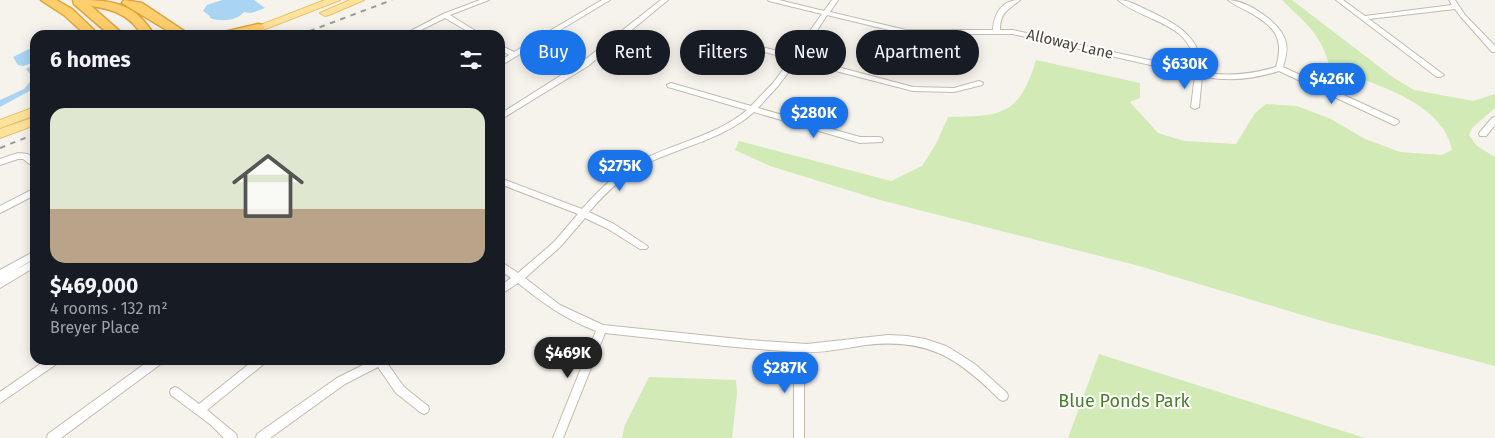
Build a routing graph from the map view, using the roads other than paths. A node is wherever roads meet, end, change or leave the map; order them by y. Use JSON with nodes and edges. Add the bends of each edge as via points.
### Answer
{"nodes":[{"id":1,"x":47,"y":0,"type":"edge"},
{"id":2,"x":78,"y":0,"type":"edge"},
{"id":3,"x":120,"y":0,"type":"edge"},
{"id":4,"x":335,"y":0,"type":"edge"},
{"id":5,"x":359,"y":0,"type":"edge"},
{"id":6,"x":486,"y":0,"type":"edge"},
{"id":7,"x":607,"y":0,"type":"edge"},
{"id":8,"x":665,"y":0,"type":"edge"},
{"id":9,"x":771,"y":0,"type":"edge"},
{"id":10,"x":834,"y":0,"type":"edge"},
{"id":11,"x":1017,"y":0,"type":"edge"},
{"id":12,"x":1122,"y":0,"type":"edge"},
{"id":13,"x":1231,"y":0,"type":"edge"},
{"id":14,"x":1339,"y":0,"type":"edge"},
{"id":15,"x":1454,"y":3,"type":"edge"},
{"id":16,"x":824,"y":14,"type":"junction"},
{"id":17,"x":445,"y":15,"type":"junction"},
{"id":18,"x":1363,"y":18,"type":"junction"},
{"id":19,"x":88,"y":30,"type":"edge"},
{"id":20,"x":112,"y":30,"type":"edge"},
{"id":21,"x":146,"y":30,"type":"edge"},
{"id":22,"x":176,"y":30,"type":"edge"},
{"id":23,"x":267,"y":30,"type":"edge"},
{"id":24,"x":268,"y":30,"type":"edge"},
{"id":25,"x":416,"y":30,"type":"edge"},
{"id":26,"x":470,"y":30,"type":"edge"},
{"id":27,"x":813,"y":30,"type":"edge"},
{"id":28,"x":996,"y":31,"type":"junction"},
{"id":29,"x":505,"y":50,"type":"edge"},
{"id":30,"x":1495,"y":50,"type":"edge"},
{"id":31,"x":514,"y":55,"type":"junction"},
{"id":32,"x":505,"y":61,"type":"edge"},
{"id":33,"x":1278,"y":68,"type":"junction"},
{"id":34,"x":846,"y":72,"type":"edge"},
{"id":35,"x":1197,"y":74,"type":"junction"},
{"id":36,"x":781,"y":75,"type":"edge"},
{"id":37,"x":1440,"y":75,"type":"dead end"},
{"id":38,"x":979,"y":82,"type":"dead end"},
{"id":39,"x":671,"y":85,"type":"dead end"},
{"id":40,"x":1195,"y":107,"type":"dead end"},
{"id":41,"x":753,"y":110,"type":"junction"},
{"id":42,"x":30,"y":113,"type":"edge"},
{"id":43,"x":505,"y":114,"type":"edge"},
{"id":44,"x":1495,"y":120,"type":"edge"},
{"id":45,"x":1395,"y":122,"type":"dead end"},
{"id":46,"x":30,"y":123,"type":"edge"},
{"id":47,"x":0,"y":124,"type":"edge"},
{"id":48,"x":0,"y":134,"type":"edge"},
{"id":49,"x":1483,"y":134,"type":"dead end"},
{"id":50,"x":879,"y":140,"type":"dead end"},
{"id":51,"x":30,"y":161,"type":"edge"},
{"id":52,"x":0,"y":162,"type":"edge"},
{"id":53,"x":505,"y":183,"type":"edge"},
{"id":54,"x":30,"y":194,"type":"edge"},
{"id":55,"x":0,"y":210,"type":"edge"},
{"id":56,"x":582,"y":215,"type":"junction"},
{"id":57,"x":643,"y":247,"type":"dead end"},
{"id":58,"x":27,"y":265,"type":"edge"},
{"id":59,"x":505,"y":268,"type":"edge"},
{"id":60,"x":0,"y":276,"type":"edge"},
{"id":61,"x":520,"y":277,"type":"junction"},
{"id":62,"x":0,"y":284,"type":"edge"},
{"id":63,"x":505,"y":288,"type":"edge"},
{"id":64,"x":602,"y":329,"type":"junction"},
{"id":65,"x":799,"y":349,"type":"junction"},
{"id":66,"x":47,"y":365,"type":"edge"},
{"id":67,"x":151,"y":365,"type":"edge"},
{"id":68,"x":255,"y":365,"type":"edge"},
{"id":69,"x":373,"y":365,"type":"edge"},
{"id":70,"x":384,"y":365,"type":"edge"},
{"id":71,"x":175,"y":392,"type":"dead end"},
{"id":72,"x":1003,"y":396,"type":"dead end"},
{"id":73,"x":0,"y":398,"type":"edge"},
{"id":74,"x":424,"y":409,"type":"dead end"},
{"id":75,"x":199,"y":410,"type":"junction"},
{"id":76,"x":52,"y":438,"type":"edge"},
{"id":77,"x":232,"y":438,"type":"edge"},
{"id":78,"x":261,"y":438,"type":"edge"},
{"id":79,"x":558,"y":438,"type":"edge"},
{"id":80,"x":799,"y":438,"type":"edge"}],
"edges":[{"from":1,"to":19,"type":"highway","via":[[68,12]]},
{"from":2,"to":20,"type":"highway"},
{"from":2,"to":21,"type":"highway","via":[[132,14]]},
{"from":3,"to":22,"type":"highway","via":[[138,6]]},
{"from":4,"to":23,"type":"main road"},
{"from":5,"to":24,"type":"main road"},
{"from":6,"to":17,"type":"street"},
{"from":7,"to":31,"type":"street"},
{"from":8,"to":43,"type":"street","via":[[585,64]]},
{"from":9,"to":16,"type":"street","name":"Alloway Lane"},
{"from":10,"to":16,"type":"street"},
{"from":11,"to":28,"type":"street","via":[[999,14]]},
{"from":12,"to":35,"type":"street","via":[[1168,23],[1186,38],[1195,50]]},
{"from":13,"to":33,"type":"street","via":[[1255,12],[1280,34],[1284,55]]},
{"from":14,"to":18,"type":"street"},
{"from":15,"to":18,"type":"street"},
{"from":15,"to":30,"type":"street"},
{"from":16,"to":27,"type":"street"},
{"from":16,"to":28,"type":"street","name":"Alloway Lane","via":[[906,32]]},
{"from":17,"to":25,"type":"street"},
{"from":17,"to":26,"type":"street"},
{"from":18,"to":37,"type":"street"},
{"from":28,"to":35,"type":"street","name":"Alloway Lane","via":[[1040,37]]},
{"from":29,"to":31,"type":"street"},
{"from":31,"to":32,"type":"street"},
{"from":33,"to":35,"type":"street","name":"Alloway Lane","via":[[1258,75],[1232,78]]},
{"from":33,"to":45,"type":"street"},
{"from":34,"to":38,"type":"street","via":[[913,89],[954,90]]},
{"from":35,"to":40,"type":"street"},
{"from":36,"to":41,"type":"street"},
{"from":39,"to":41,"type":"street"},
{"from":41,"to":50,"type":"street","via":[[860,140]]},
{"from":41,"to":56,"type":"street","via":[[730,125],[665,151],[619,177]]},
{"from":42,"to":47,"type":"main road"},
{"from":44,"to":49,"type":"street"},
{"from":46,"to":48,"type":"main road"},
{"from":51,"to":52,"type":"street","via":[[18,156]]},
{"from":53,"to":56,"type":"street"},
{"from":54,"to":55,"type":"street"},
{"from":56,"to":57,"type":"street","via":[[627,235]]},
{"from":56,"to":61,"type":"street"},
{"from":58,"to":60,"type":"street"},
{"from":58,"to":62,"type":"street"},
{"from":59,"to":61,"type":"street"},
{"from":61,"to":63,"type":"street"},
{"from":61,"to":64,"type":"street","via":[[564,312]]},
{"from":64,"to":65,"type":"street"},
{"from":64,"to":79,"type":"street"},
{"from":65,"to":72,"type":"street","via":[[887,339],[921,343],[964,360]]},
{"from":65,"to":80,"type":"street"},
{"from":66,"to":73,"type":"street"},
{"from":67,"to":76,"type":"street"},
{"from":68,"to":75,"type":"street"},
{"from":69,"to":78,"type":"street","via":[[341,381]]},
{"from":70,"to":74,"type":"street","via":[[400,390]]},
{"from":71,"to":75,"type":"street"},
{"from":75,"to":77,"type":"street"}]}
